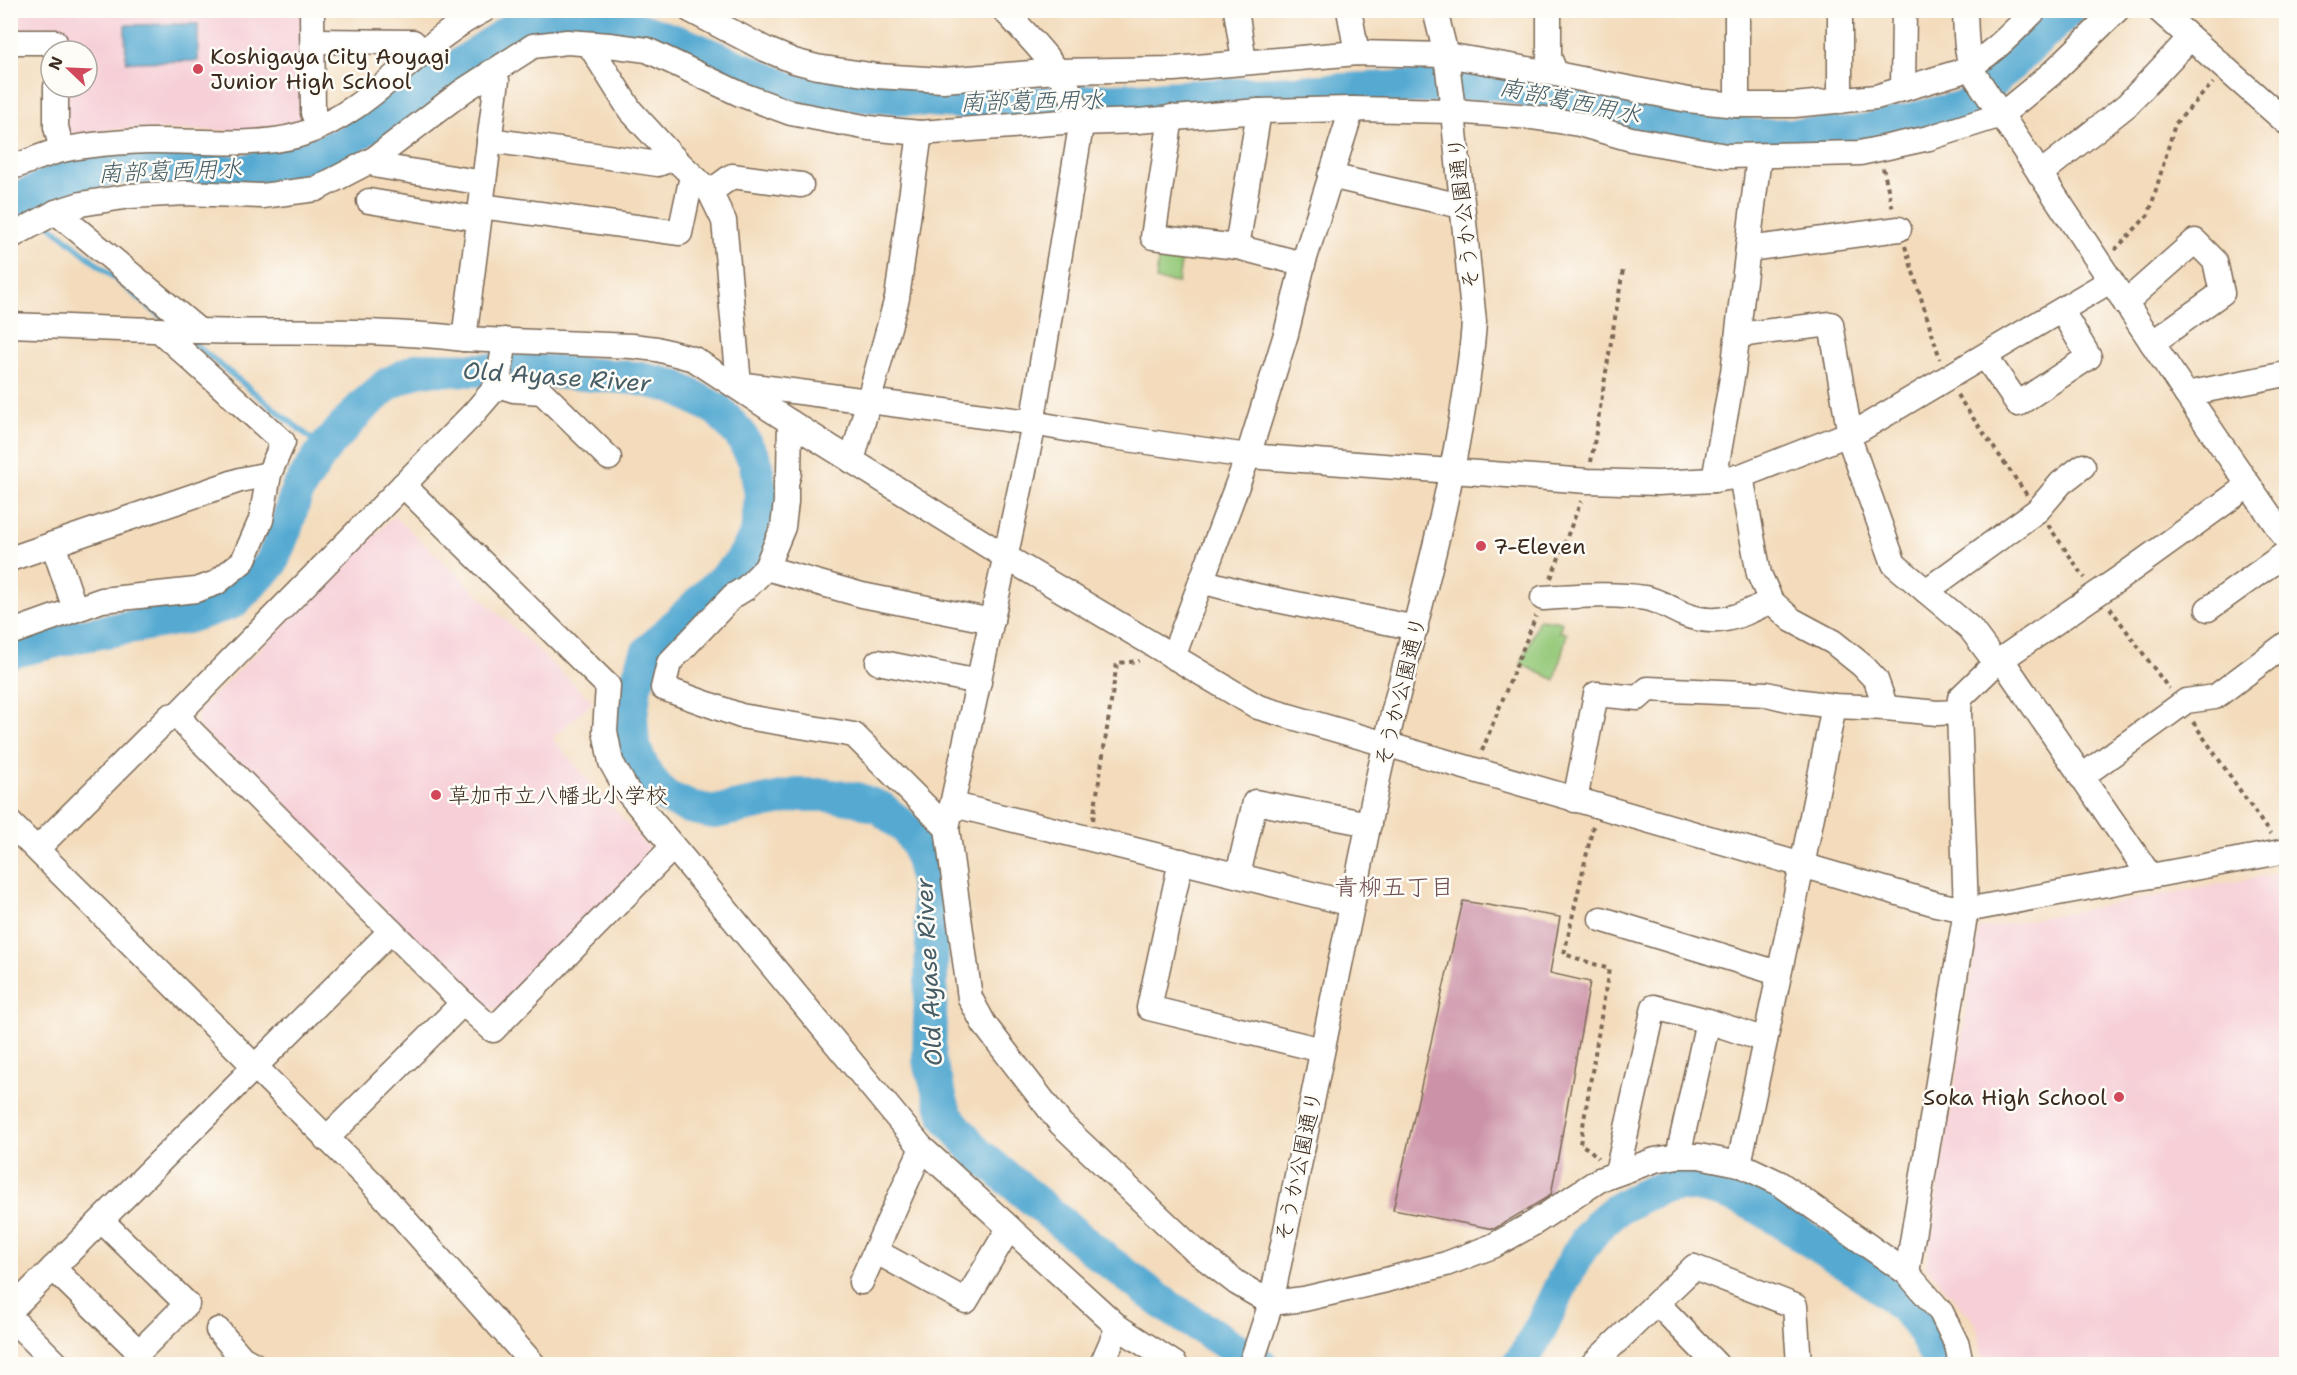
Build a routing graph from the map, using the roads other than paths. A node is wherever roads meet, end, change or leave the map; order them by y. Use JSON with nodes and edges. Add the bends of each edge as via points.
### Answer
{"nodes":[{"id":1,"x":312,"y":10,"type":"edge"},
{"id":2,"x":484,"y":10,"type":"edge"},
{"id":3,"x":1004,"y":10,"type":"edge"},
{"id":4,"x":1236,"y":10,"type":"edge"},
{"id":5,"x":1349,"y":10,"type":"edge"},
{"id":6,"x":1435,"y":10,"type":"edge"},
{"id":7,"x":1549,"y":10,"type":"edge"},
{"id":8,"x":1737,"y":10,"type":"edge"},
{"id":9,"x":1840,"y":10,"type":"edge"},
{"id":10,"x":1904,"y":10,"type":"edge"},
{"id":11,"x":1965,"y":10,"type":"edge"},
{"id":12,"x":2035,"y":10,"type":"edge"},
{"id":13,"x":2117,"y":10,"type":"edge"},
{"id":14,"x":2159,"y":10,"type":"edge"},
{"id":15,"x":697,"y":12,"type":"edge"},
{"id":16,"x":2190,"y":39,"type":"junction"},
{"id":17,"x":313,"y":41,"type":"junction"},
{"id":18,"x":10,"y":42,"type":"edge"},
{"id":19,"x":39,"y":42,"type":"edge"},
{"id":20,"x":589,"y":44,"type":"junction"},
{"id":21,"x":424,"y":52,"type":"junction"},
{"id":22,"x":1357,"y":53,"type":"junction"},
{"id":23,"x":1447,"y":60,"type":"junction"},
{"id":24,"x":1244,"y":62,"type":"junction"},
{"id":25,"x":491,"y":72,"type":"junction"},
{"id":26,"x":1973,"y":72,"type":"junction"},
{"id":27,"x":1060,"y":74,"type":"junction"},
{"id":28,"x":1556,"y":74,"type":"junction"},
{"id":29,"x":1903,"y":89,"type":"junction"},
{"id":30,"x":56,"y":99,"type":"edge"},
{"id":31,"x":1840,"y":100,"type":"junction"},
{"id":32,"x":1737,"y":105,"type":"junction"},
{"id":33,"x":1453,"y":107,"type":"junction"},
{"id":34,"x":1352,"y":110,"type":"junction"},
{"id":35,"x":1259,"y":111,"type":"junction"},
{"id":36,"x":1998,"y":112,"type":"junction"},
{"id":37,"x":1171,"y":117,"type":"junction"},
{"id":38,"x":1081,"y":120,"type":"junction"},
{"id":39,"x":2286,"y":122,"type":"edge"},
{"id":40,"x":320,"y":126,"type":"junction"},
{"id":41,"x":920,"y":133,"type":"junction"},
{"id":42,"x":489,"y":140,"type":"junction"},
{"id":43,"x":62,"y":150,"type":"junction"},
{"id":44,"x":1759,"y":156,"type":"junction"},
{"id":45,"x":674,"y":158,"type":"junction"},
{"id":46,"x":374,"y":159,"type":"junction"},
{"id":47,"x":10,"y":168,"type":"edge"},
{"id":48,"x":2040,"y":174,"type":"junction"},
{"id":49,"x":692,"y":176,"type":"junction"},
{"id":50,"x":1330,"y":176,"type":"junction"},
{"id":51,"x":801,"y":185,"type":"dead end"},
{"id":52,"x":710,"y":192,"type":"junction"},
{"id":53,"x":369,"y":201,"type":"dead end"},
{"id":54,"x":481,"y":203,"type":"junction"},
{"id":55,"x":1461,"y":206,"type":"junction"},
{"id":56,"x":56,"y":213,"type":"junction"},
{"id":57,"x":1899,"y":229,"type":"dead end"},
{"id":58,"x":10,"y":237,"type":"edge"},
{"id":59,"x":1237,"y":247,"type":"junction"},
{"id":60,"x":1748,"y":249,"type":"junction"},
{"id":61,"x":1303,"y":264,"type":"junction"},
{"id":62,"x":2110,"y":281,"type":"junction"},
{"id":63,"x":2125,"y":303,"type":"junction"},
{"id":64,"x":2062,"y":311,"type":"junction"},
{"id":65,"x":10,"y":325,"type":"edge"},
{"id":66,"x":159,"y":330,"type":"junction"},
{"id":67,"x":199,"y":331,"type":"junction"},
{"id":68,"x":1738,"y":335,"type":"junction"},
{"id":69,"x":464,"y":339,"type":"junction"},
{"id":70,"x":505,"y":340,"type":"junction"},
{"id":71,"x":2152,"y":343,"type":"junction"},
{"id":72,"x":1985,"y":356,"type":"junction"},
{"id":73,"x":2286,"y":374,"type":"edge"},
{"id":74,"x":732,"y":381,"type":"junction"},
{"id":75,"x":498,"y":385,"type":"junction"},
{"id":76,"x":2186,"y":394,"type":"junction"},
{"id":77,"x":868,"y":400,"type":"junction"},
{"id":78,"x":790,"y":422,"type":"junction"},
{"id":79,"x":1033,"y":424,"type":"junction"},
{"id":80,"x":1849,"y":435,"type":"junction"},
{"id":81,"x":1248,"y":456,"type":"junction"},
{"id":82,"x":609,"y":458,"type":"dead end"},
{"id":83,"x":852,"y":461,"type":"junction"},
{"id":84,"x":2084,"y":466,"type":"dead end"},
{"id":85,"x":1452,"y":472,"type":"junction"},
{"id":86,"x":269,"y":474,"type":"junction"},
{"id":87,"x":1741,"y":476,"type":"junction"},
{"id":88,"x":1714,"y":480,"type":"junction"},
{"id":89,"x":403,"y":485,"type":"junction"},
{"id":90,"x":2249,"y":485,"type":"junction"},
{"id":91,"x":2286,"y":539,"type":"edge"},
{"id":92,"x":53,"y":544,"type":"junction"},
{"id":93,"x":2286,"y":553,"type":"edge"},
{"id":94,"x":1006,"y":557,"type":"junction"},
{"id":95,"x":10,"y":559,"type":"edge"},
{"id":96,"x":766,"y":568,"type":"junction"},
{"id":97,"x":1202,"y":581,"type":"junction"},
{"id":98,"x":1926,"y":591,"type":"junction"},
{"id":99,"x":1553,"y":601,"type":"road end"},
{"id":100,"x":1771,"y":601,"type":"junction"},
{"id":101,"x":75,"y":609,"type":"junction"},
{"id":102,"x":2208,"y":609,"type":"dead end"},
{"id":103,"x":992,"y":621,"type":"junction"},
{"id":104,"x":1416,"y":628,"type":"junction"},
{"id":105,"x":10,"y":633,"type":"edge"},
{"id":106,"x":2286,"y":644,"type":"edge"},
{"id":107,"x":1170,"y":654,"type":"junction"},
{"id":108,"x":1999,"y":661,"type":"junction"},
{"id":109,"x":878,"y":662,"type":"dead end"},
{"id":110,"x":979,"y":682,"type":"junction"},
{"id":111,"x":1833,"y":706,"type":"junction"},
{"id":112,"x":1886,"y":708,"type":"junction"},
{"id":113,"x":1959,"y":712,"type":"junction"},
{"id":114,"x":178,"y":714,"type":"junction"},
{"id":115,"x":1385,"y":744,"type":"junction"},
{"id":116,"x":2081,"y":777,"type":"junction"},
{"id":117,"x":1575,"y":800,"type":"junction"},
{"id":118,"x":954,"y":805,"type":"junction"},
{"id":119,"x":10,"y":823,"type":"edge"},
{"id":120,"x":1369,"y":824,"type":"junction"},
{"id":121,"x":947,"y":828,"type":"junction"},
{"id":122,"x":673,"y":847,"type":"junction"},
{"id":123,"x":37,"y":849,"type":"junction"},
{"id":124,"x":2286,"y":851,"type":"edge"},
{"id":125,"x":1181,"y":861,"type":"junction"},
{"id":126,"x":1802,"y":866,"type":"junction"},
{"id":127,"x":1238,"y":875,"type":"junction"},
{"id":128,"x":2150,"y":876,"type":"junction"},
{"id":129,"x":1352,"y":904,"type":"junction"},
{"id":130,"x":1966,"y":910,"type":"junction"},
{"id":131,"x":1601,"y":919,"type":"dead end"},
{"id":132,"x":391,"y":931,"type":"junction"},
{"id":133,"x":1778,"y":973,"type":"junction"},
{"id":134,"x":463,"y":1003,"type":"junction"},
{"id":135,"x":1708,"y":1021,"type":"junction"},
{"id":136,"x":1765,"y":1040,"type":"junction"},
{"id":137,"x":1322,"y":1050,"type":"junction"},
{"id":138,"x":255,"y":1066,"type":"junction"},
{"id":139,"x":326,"y":1139,"type":"junction"},
{"id":140,"x":922,"y":1148,"type":"junction"},
{"id":141,"x":1678,"y":1156,"type":"junction"},
{"id":142,"x":1738,"y":1164,"type":"junction"},
{"id":143,"x":1614,"y":1174,"type":"junction"},
{"id":144,"x":102,"y":1221,"type":"junction"},
{"id":145,"x":1009,"y":1227,"type":"junction"},
{"id":146,"x":875,"y":1251,"type":"junction"},
{"id":147,"x":54,"y":1268,"type":"junction"},
{"id":148,"x":1907,"y":1273,"type":"junction"},
{"id":149,"x":861,"y":1282,"type":"dead end"},
{"id":150,"x":1658,"y":1304,"type":"junction"},
{"id":151,"x":10,"y":1311,"type":"edge"},
{"id":152,"x":1268,"y":1312,"type":"junction"},
{"id":153,"x":10,"y":1317,"type":"edge"},
{"id":154,"x":1118,"y":1327,"type":"junction"},
{"id":155,"x":218,"y":1330,"type":"dead end"},
{"id":156,"x":244,"y":1362,"type":"edge"},
{"id":157,"x":57,"y":1365,"type":"edge"},
{"id":158,"x":533,"y":1365,"type":"edge"},
{"id":159,"x":1102,"y":1365,"type":"edge"},
{"id":160,"x":1175,"y":1365,"type":"edge"},
{"id":161,"x":1251,"y":1365,"type":"edge"},
{"id":162,"x":1593,"y":1365,"type":"edge"},
{"id":163,"x":1716,"y":1365,"type":"edge"},
{"id":164,"x":1799,"y":1365,"type":"edge"},
{"id":165,"x":1961,"y":1365,"type":"edge"}],
"edges":[{"from":1,"to":17,"type":"street"},
{"from":2,"to":21,"type":"street"},
{"from":3,"to":27,"type":"street"},
{"from":4,"to":24,"type":"street"},
{"from":5,"to":22,"type":"street"},
{"from":6,"to":23,"type":"street","name":"そうか公園通り"},
{"from":7,"to":28,"type":"street","via":[[1549,57]]},
{"from":8,"to":32,"type":"street"},
{"from":9,"to":31,"type":"street"},
{"from":10,"to":29,"type":"street"},
{"from":11,"to":26,"type":"street"},
{"from":12,"to":26,"type":"street"},
{"from":13,"to":36,"type":"street","via":[[2051,74]]},
{"from":14,"to":16,"type":"street"},
{"from":15,"to":27,"type":"street","via":[[765,49],[817,67],[943,80]]},
{"from":16,"to":39,"type":"street"},
{"from":16,"to":48,"type":"street","via":[[2127,105]]},
{"from":17,"to":21,"type":"street","via":[[413,42]]},
{"from":17,"to":40,"type":"street","via":[[313,113]]},
{"from":18,"to":19,"type":"street"},
{"from":20,"to":25,"type":"street","via":[[533,46]]},
{"from":20,"to":41,"type":"street","via":[[647,50],[740,94],[791,113]]},
{"from":20,"to":45,"type":"street","via":[[630,110]]},
{"from":21,"to":40,"type":"street","via":[[338,118]]},
{"from":22,"to":23,"type":"street"},
{"from":22,"to":24,"type":"street"},
{"from":23,"to":28,"type":"street"},
{"from":23,"to":33,"type":"street","name":"そうか公園通り"},
{"from":24,"to":27,"type":"street"},
{"from":25,"to":42,"type":"street","via":[[497,80]]},
{"from":25,"to":46,"type":"street"},
{"from":26,"to":29,"type":"street"},
{"from":26,"to":36,"type":"street"},
{"from":27,"to":38,"type":"street"},
{"from":28,"to":32,"type":"street","via":[[1688,100]]},
{"from":29,"to":31,"type":"street","via":[[1876,97]]},
{"from":30,"to":43,"type":"street","via":[[56,127]]},
{"from":31,"to":32,"type":"street"},
{"from":33,"to":34,"type":"street"},
{"from":33,"to":44,"type":"street","via":[[1579,124],[1679,149]]},
{"from":33,"to":55,"type":"street","name":"そうか公園通り"},
{"from":34,"to":35,"type":"street"},
{"from":34,"to":50,"type":"street"},
{"from":35,"to":37,"type":"street"},
{"from":35,"to":59,"type":"street"},
{"from":36,"to":44,"type":"street","via":[[1929,138],[1889,148],[1860,153]]},
{"from":36,"to":48,"type":"street"},
{"from":37,"to":38,"type":"street","via":[[1109,123]]},
{"from":37,"to":59,"type":"street","via":[[1153,237]]},
{"from":38,"to":41,"type":"street"},
{"from":38,"to":79,"type":"street"},
{"from":40,"to":43,"type":"street","via":[[278,139],[148,141]]},
{"from":41,"to":77,"type":"street","via":[[897,298]]},
{"from":42,"to":45,"type":"street","via":[[658,164]]},
{"from":42,"to":54,"type":"street"},
{"from":43,"to":47,"type":"street"},
{"from":44,"to":60,"type":"street"},
{"from":45,"to":49,"type":"street"},
{"from":46,"to":54,"type":"street","via":[[379,166]]},
{"from":46,"to":56,"type":"street","via":[[316,189],[262,196],[130,196],[81,204]]},
{"from":48,"to":62,"type":"street"},
{"from":49,"to":52,"type":"street"},
{"from":49,"to":54,"type":"street","via":[[680,233]]},
{"from":50,"to":55,"type":"street"},
{"from":50,"to":61,"type":"street"},
{"from":51,"to":52,"type":"street","via":[[732,176]]},
{"from":52,"to":74,"type":"street","via":[[724,221]]},
{"from":53,"to":54,"type":"street"},
{"from":54,"to":69,"type":"street"},
{"from":55,"to":85,"type":"street","name":"そうか公園通り","via":[[1474,321],[1473,357]]},
{"from":56,"to":58,"type":"street"},
{"from":56,"to":67,"type":"street"},
{"from":57,"to":60,"type":"street"},
{"from":59,"to":61,"type":"street"},
{"from":60,"to":68,"type":"street"},
{"from":61,"to":81,"type":"street"},
{"from":62,"to":63,"type":"street"},
{"from":62,"to":64,"type":"street"},
{"from":63,"to":71,"type":"street"},
{"from":63,"to":71,"type":"street","via":[[2195,241],[2215,261],[2222,293]]},
{"from":64,"to":72,"type":"street"},
{"from":64,"to":72,"type":"street","via":[[2089,357],[2018,404]]},
{"from":65,"to":66,"type":"street"},
{"from":66,"to":67,"type":"street"},
{"from":66,"to":86,"type":"street","via":[[284,442]]},
{"from":67,"to":69,"type":"street","via":[[311,331]]},
{"from":68,"to":80,"type":"street","via":[[1831,324]]},
{"from":68,"to":88,"type":"street"},
{"from":69,"to":70,"type":"street"},
{"from":70,"to":74,"type":"street","via":[[657,349],[694,359]]},
{"from":70,"to":75,"type":"street"},
{"from":71,"to":76,"type":"street"},
{"from":72,"to":80,"type":"street"},
{"from":73,"to":76,"type":"street"},
{"from":74,"to":77,"type":"street"},
{"from":74,"to":78,"type":"street"},
{"from":75,"to":82,"type":"street","via":[[542,392]]},
{"from":75,"to":89,"type":"street"},
{"from":76,"to":90,"type":"street"},
{"from":77,"to":79,"type":"street"},
{"from":77,"to":83,"type":"street"},
{"from":78,"to":83,"type":"street"},
{"from":78,"to":96,"type":"street","via":[[783,527]]},
{"from":79,"to":81,"type":"street"},
{"from":79,"to":94,"type":"street"},
{"from":80,"to":87,"type":"street"},
{"from":80,"to":98,"type":"street","via":[[1894,564]]},
{"from":81,"to":85,"type":"street"},
{"from":81,"to":97,"type":"street"},
{"from":83,"to":94,"type":"street"},
{"from":84,"to":98,"type":"street","via":[[2061,483],[2038,510]]},
{"from":85,"to":88,"type":"street","via":[[1588,481]]},
{"from":85,"to":104,"type":"street","name":"そうか公園通り"},
{"from":86,"to":92,"type":"street"},
{"from":86,"to":101,"type":"street","via":[[261,520],[243,561],[216,583],[196,590],[102,600]]},
{"from":87,"to":88,"type":"street"},
{"from":87,"to":100,"type":"street","via":[[1759,574]]},
{"from":89,"to":114,"type":"street"},
{"from":89,"to":122,"type":"street","via":[[608,686],[605,731],[611,762],[629,794]]},
{"from":90,"to":91,"type":"street"},
{"from":90,"to":108,"type":"street"},
{"from":92,"to":95,"type":"street"},
{"from":92,"to":101,"type":"street"},
{"from":93,"to":102,"type":"street"},
{"from":94,"to":103,"type":"street"},
{"from":94,"to":107,"type":"street"},
{"from":96,"to":103,"type":"street","via":[[862,595]]},
{"from":96,"to":121,"type":"street","via":[[733,596],[669,663],[663,688],[741,716],[854,735]]},
{"from":97,"to":104,"type":"street"},
{"from":97,"to":107,"type":"street"},
{"from":98,"to":108,"type":"street","via":[[1970,628]]},
{"from":99,"to":100,"type":"street","via":[[1649,598],[1686,615],[1721,621]]},
{"from":100,"to":112,"type":"street","via":[[1792,620],[1833,642],[1863,666],[1876,680]]},
{"from":101,"to":105,"type":"street"},
{"from":103,"to":110,"type":"street"},
{"from":104,"to":115,"type":"street","name":"そうか公園通り"},
{"from":106,"to":116,"type":"street","via":[[2215,697],[2186,701]]},
{"from":107,"to":115,"type":"street","via":[[1257,707]]},
{"from":108,"to":113,"type":"street","via":[[1960,698]]},
{"from":108,"to":116,"type":"street"},
{"from":109,"to":110,"type":"street"},
{"from":110,"to":118,"type":"street"},
{"from":111,"to":112,"type":"street"},
{"from":111,"to":117,"type":"street","via":[[1767,694],[1648,689],[1638,698],[1596,694]]},
{"from":111,"to":126,"type":"street"},
{"from":112,"to":113,"type":"street"},
{"from":113,"to":130,"type":"street"},
{"from":114,"to":123,"type":"street","via":[[170,716]]},
{"from":114,"to":132,"type":"street"},
{"from":115,"to":117,"type":"street"},
{"from":115,"to":120,"type":"street","name":"そうか公園通り"},
{"from":116,"to":128,"type":"street"},
{"from":117,"to":126,"type":"street"},
{"from":118,"to":121,"type":"street"},
{"from":118,"to":125,"type":"street"},
{"from":119,"to":123,"type":"street"},
{"from":120,"to":127,"type":"street","via":[[1255,802]]},
{"from":120,"to":129,"type":"street","name":"そうか公園通り"},
{"from":121,"to":152,"type":"street","via":[[970,998],[984,1024],[1061,1124],[1192,1248]]},
{"from":122,"to":134,"type":"street","via":[[493,1030]]},
{"from":122,"to":140,"type":"street"},
{"from":123,"to":138,"type":"street"},
{"from":124,"to":128,"type":"street"},
{"from":125,"to":127,"type":"street"},
{"from":125,"to":137,"type":"street","via":[[1149,1008]]},
{"from":126,"to":130,"type":"street"},
{"from":126,"to":133,"type":"street"},
{"from":127,"to":129,"type":"street"},
{"from":128,"to":130,"type":"street"},
{"from":129,"to":137,"type":"street","name":"そうか公園通り"},
{"from":130,"to":148,"type":"street"},
{"from":131,"to":133,"type":"street"},
{"from":132,"to":134,"type":"street"},
{"from":132,"to":138,"type":"street"},
{"from":133,"to":136,"type":"street"},
{"from":134,"to":139,"type":"street"},
{"from":135,"to":136,"type":"street"},
{"from":135,"to":141,"type":"street"},
{"from":135,"to":143,"type":"street","via":[[1654,1007]]},
{"from":136,"to":142,"type":"street"},
{"from":137,"to":152,"type":"street","name":"そうか公園通り"},
{"from":138,"to":139,"type":"street"},
{"from":138,"to":144,"type":"street"},
{"from":139,"to":158,"type":"street","via":[[372,1183]]},
{"from":140,"to":145,"type":"street"},
{"from":140,"to":146,"type":"street"},
{"from":141,"to":142,"type":"street"},
{"from":141,"to":143,"type":"street"},
{"from":142,"to":148,"type":"street","via":[[1779,1183]]},
{"from":143,"to":152,"type":"street","via":[[1493,1246],[1446,1264]]},
{"from":144,"to":147,"type":"street"},
{"from":144,"to":147,"type":"street","via":[[187,1304],[139,1352]]},
{"from":145,"to":146,"type":"street","via":[[966,1301]]},
{"from":145,"to":154,"type":"street"},
{"from":146,"to":149,"type":"street"},
{"from":147,"to":151,"type":"street"},
{"from":148,"to":165,"type":"street","via":[[1941,1312],[1957,1345]]},
{"from":150,"to":162,"type":"street"},
{"from":150,"to":163,"type":"street"},
{"from":150,"to":164,"type":"street","via":[[1694,1267],[1795,1306]]},
{"from":152,"to":161,"type":"street","name":"そうか公園通り"},
{"from":153,"to":157,"type":"street"},
{"from":154,"to":159,"type":"street"},
{"from":154,"to":160,"type":"street"},
{"from":155,"to":156,"type":"street"}]}
